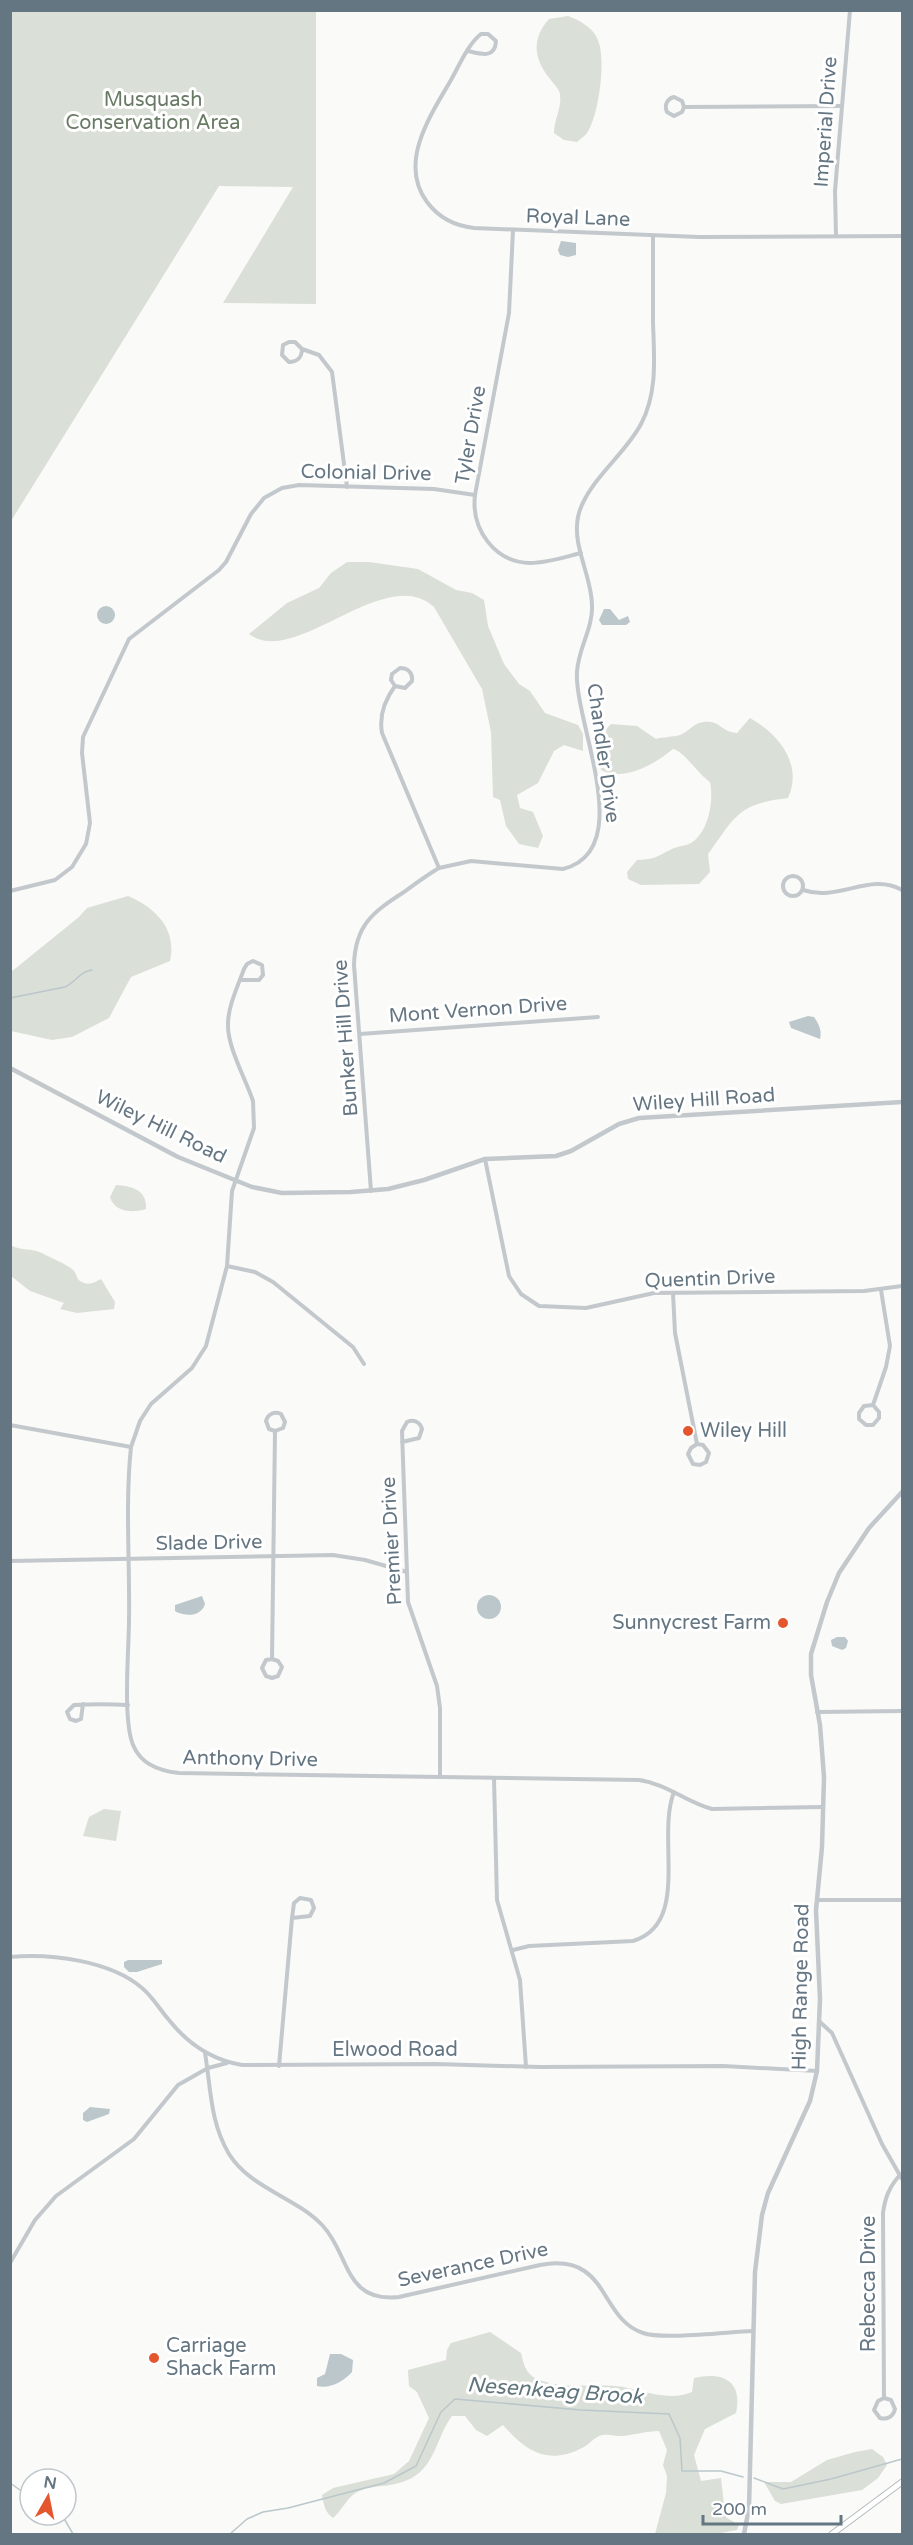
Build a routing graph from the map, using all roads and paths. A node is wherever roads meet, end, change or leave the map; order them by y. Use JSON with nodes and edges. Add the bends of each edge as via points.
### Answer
{"nodes":[{"id":1,"x":850,"y":10,"type":"edge"},
{"id":2,"x":468,"y":51,"type":"junction"},
{"id":3,"x":841,"y":106,"type":"junction"},
{"id":4,"x":684,"y":107,"type":"junction"},
{"id":5,"x":513,"y":230,"type":"junction"},
{"id":6,"x":653,"y":236,"type":"junction"},
{"id":7,"x":836,"y":236,"type":"junction"},
{"id":8,"x":903,"y":236,"type":"edge"},
{"id":9,"x":302,"y":349,"type":"junction"},
{"id":10,"x":347,"y":487,"type":"junction"},
{"id":11,"x":476,"y":495,"type":"junction"},
{"id":12,"x":581,"y":553,"type":"junction"},
{"id":13,"x":395,"y":686,"type":"junction"},
{"id":14,"x":439,"y":868,"type":"junction"},
{"id":15,"x":803,"y":890,"type":"junction"},
{"id":16,"x":903,"y":890,"type":"edge"},
{"id":17,"x":10,"y":891,"type":"edge"},
{"id":18,"x":240,"y":980,"type":"junction"},
{"id":19,"x":598,"y":1017,"type":"dead end"},
{"id":20,"x":360,"y":1034,"type":"junction"},
{"id":21,"x":10,"y":1068,"type":"edge"},
{"id":22,"x":903,"y":1102,"type":"edge"},
{"id":23,"x":485,"y":1159,"type":"junction"},
{"id":24,"x":234,"y":1180,"type":"junction"},
{"id":25,"x":371,"y":1191,"type":"junction"},
{"id":26,"x":227,"y":1266,"type":"junction"},
{"id":27,"x":903,"y":1286,"type":"edge"},
{"id":28,"x":880,"y":1290,"type":"junction"},
{"id":29,"x":673,"y":1293,"type":"junction"},
{"id":30,"x":364,"y":1364,"type":"dead end"},
{"id":31,"x":873,"y":1405,"type":"junction"},
{"id":32,"x":10,"y":1425,"type":"edge"},
{"id":33,"x":275,"y":1431,"type":"junction"},
{"id":34,"x":402,"y":1442,"type":"junction"},
{"id":35,"x":697,"y":1444,"type":"junction"},
{"id":36,"x":131,"y":1447,"type":"junction"},
{"id":37,"x":903,"y":1492,"type":"edge"},
{"id":38,"x":274,"y":1557,"type":"junction"},
{"id":39,"x":130,"y":1559,"type":"junction"},
{"id":40,"x":10,"y":1561,"type":"edge"},
{"id":41,"x":407,"y":1572,"type":"junction"},
{"id":42,"x":272,"y":1659,"type":"junction"},
{"id":43,"x":83,"y":1704,"type":"junction"},
{"id":44,"x":128,"y":1705,"type":"junction"},
{"id":45,"x":903,"y":1711,"type":"edge"},
{"id":46,"x":817,"y":1712,"type":"junction"},
{"id":47,"x":440,"y":1777,"type":"junction"},
{"id":48,"x":494,"y":1778,"type":"junction"},
{"id":49,"x":675,"y":1792,"type":"junction"},
{"id":50,"x":823,"y":1807,"type":"junction"},
{"id":51,"x":817,"y":1900,"type":"junction"},
{"id":52,"x":903,"y":1900,"type":"edge"},
{"id":53,"x":292,"y":1918,"type":"junction"},
{"id":54,"x":513,"y":1950,"type":"junction"},
{"id":55,"x":10,"y":1957,"type":"edge"},
{"id":56,"x":820,"y":2022,"type":"junction"},
{"id":57,"x":205,"y":2052,"type":"junction"},
{"id":58,"x":229,"y":2062,"type":"junction"},
{"id":59,"x":279,"y":2066,"type":"junction"},
{"id":60,"x":526,"y":2067,"type":"junction"},
{"id":61,"x":208,"y":2068,"type":"junction"},
{"id":62,"x":817,"y":2071,"type":"junction"},
{"id":63,"x":902,"y":2177,"type":"edge"},
{"id":64,"x":10,"y":2263,"type":"edge"},
{"id":65,"x":752,"y":2331,"type":"junction"},
{"id":66,"x":884,"y":2398,"type":"junction"},
{"id":67,"x":903,"y":2482,"type":"edge"},
{"id":68,"x":744,"y":2535,"type":"edge"},
{"id":69,"x":832,"y":2535,"type":"edge"}],
"edges":[{"from":1,"to":3,"type":"street","name":"Imperial Drive"},
{"from":2,"to":2,"type":"street","name":"Royal Lane","via":[[481,34],[496,41],[495,49],[487,55]]},
{"from":2,"to":5,"type":"street","name":"Royal Lane","via":[[422,134],[415,160],[417,182],[430,207],[447,220],[467,227]]},
{"from":3,"to":4,"type":"street"},
{"from":3,"to":7,"type":"street","name":"Imperial Drive"},
{"from":4,"to":4,"type":"street","via":[[681,99],[674,97],[666,105],[674,116]]},
{"from":5,"to":6,"type":"street","name":"Royal Lane"},
{"from":5,"to":11,"type":"street","name":"Tyler Drive","via":[[508,313]]},
{"from":6,"to":7,"type":"street","name":"Royal Lane"},
{"from":6,"to":12,"type":"street","name":"Chandler Drive","via":[[654,371],[650,403],[633,436],[581,506],[577,527]]},
{"from":7,"to":8,"type":"street","name":"Royal Lane"},
{"from":9,"to":9,"type":"street","via":[[296,342],[289,342],[283,345],[282,355],[290,362],[296,361]]},
{"from":9,"to":10,"type":"street","via":[[319,355],[332,372]]},
{"from":10,"to":11,"type":"street","name":"Colonial Drive","via":[[444,489]]},
{"from":10,"to":17,"type":"street","name":"Colonial Drive","via":[[293,486],[268,494],[251,514],[219,570],[132,635],[83,737],[90,823],[81,854],[55,880]]},
{"from":11,"to":12,"type":"street","name":"Tyler Drive","via":[[479,528],[504,556],[535,563]]},
{"from":12,"to":14,"type":"street","name":"Chandler Drive","via":[[592,606],[579,658],[577,685],[598,801],[600,828],[596,844],[582,860],[563,869],[471,861]]},
{"from":13,"to":13,"type":"street","via":[[401,689],[410,684],[410,671],[394,671],[391,680]]},
{"from":13,"to":14,"type":"street","via":[[382,712],[382,734]]},
{"from":14,"to":20,"type":"street","name":"Bunker Hill Drive","via":[[375,912],[362,929],[354,954]]},
{"from":15,"to":15,"type":"street","via":[[798,877],[790,876],[783,881],[788,895],[796,896]]},
{"from":15,"to":16,"type":"street","via":[[827,894],[879,883]]},
{"from":18,"to":18,"type":"street","via":[[247,964],[253,961],[262,965],[264,972],[259,980]]},
{"from":18,"to":24,"type":"street","name":"Anthony Drive","via":[[228,1030],[255,1117]]},
{"from":19,"to":20,"type":"street","name":"Mont Vernon Drive"},
{"from":20,"to":25,"type":"street","name":"Bunker Hill Drive"},
{"from":21,"to":24,"type":"street","name":"Wiley Hill Road","via":[[168,1152]]},
{"from":22,"to":23,"type":"street","name":"Wiley Hill Road","via":[[639,1118],[613,1126],[561,1155]]},
{"from":23,"to":25,"type":"street","name":"Wiley Hill Road","via":[[409,1185]]},
{"from":23,"to":29,"type":"street","name":"Quentin Drive","via":[[509,1276],[529,1301],[544,1307],[581,1308]]},
{"from":24,"to":25,"type":"street","name":"Wiley Hill Road","via":[[282,1193]]},
{"from":24,"to":26,"type":"street","name":"Anthony Drive"},
{"from":26,"to":30,"type":"street","via":[[255,1272],[273,1282],[353,1347]]},
{"from":26,"to":36,"type":"street","name":"Anthony Drive","via":[[201,1356],[151,1404]]},
{"from":27,"to":28,"type":"street","name":"Quentin Drive"},
{"from":28,"to":29,"type":"street","name":"Quentin Drive"},
{"from":28,"to":31,"type":"street","via":[[890,1346]]},
{"from":29,"to":35,"type":"street","via":[[676,1340]]},
{"from":31,"to":31,"type":"street","via":[[879,1419],[866,1425],[859,1419],[859,1413],[864,1406]]},
{"from":32,"to":36,"type":"street"},
{"from":33,"to":33,"type":"street","via":[[283,1428],[285,1422],[283,1416],[275,1413],[266,1421],[267,1427]]},
{"from":33,"to":38,"type":"street"},
{"from":34,"to":34,"type":"street","via":[[404,1424],[414,1420],[420,1424],[419,1438]]},
{"from":34,"to":41,"type":"street","name":"Premier Drive"},
{"from":35,"to":35,"type":"street","via":[[688,1455],[693,1464],[700,1465],[708,1460],[709,1453]]},
{"from":36,"to":39,"type":"street","name":"Anthony Drive"},
{"from":37,"to":46,"type":"street","name":"High Range Road","via":[[856,1546],[827,1602],[812,1654]]},
{"from":38,"to":39,"type":"street","name":"Slade Drive"},
{"from":38,"to":41,"type":"street","name":"Slade Drive","via":[[344,1556]]},
{"from":38,"to":42,"type":"street"},
{"from":39,"to":40,"type":"street","name":"Slade Drive"},
{"from":39,"to":44,"type":"street","name":"Anthony Drive"},
{"from":41,"to":47,"type":"street","name":"Premier Drive","via":[[410,1612],[439,1696]]},
{"from":42,"to":42,"type":"street","via":[[266,1660],[262,1668],[272,1678],[282,1668]]},
{"from":43,"to":43,"type":"street","via":[[69,1707],[70,1719],[81,1719]]},
{"from":43,"to":44,"type":"street"},
{"from":44,"to":47,"type":"street","name":"Anthony Drive","via":[[134,1748],[148,1764],[168,1772]]},
{"from":45,"to":46,"type":"street"},
{"from":46,"to":50,"type":"street","name":"High Range Road","via":[[823,1745]]},
{"from":47,"to":48,"type":"street","name":"Anthony Drive"},
{"from":48,"to":49,"type":"street","name":"Anthony Drive","via":[[639,1780],[658,1783]]},
{"from":48,"to":54,"type":"street","via":[[497,1900]]},
{"from":49,"to":50,"type":"street","name":"Anthony Drive","via":[[712,1809]]},
{"from":49,"to":54,"type":"street","via":[[668,1819],[667,1900],[656,1927],[633,1941]]},
{"from":50,"to":51,"type":"street","name":"High Range Road"},
{"from":51,"to":52,"type":"street"},
{"from":51,"to":56,"type":"street","name":"High Range Road"},
{"from":53,"to":53,"type":"street","via":[[297,1900],[311,1900],[314,1908],[310,1916]]},
{"from":53,"to":59,"type":"street"},
{"from":54,"to":60,"type":"street","via":[[521,1990]]},
{"from":55,"to":57,"type":"street","name":"Elwood Road","via":[[62,1958],[124,1975],[145,1990],[175,2028]]},
{"from":56,"to":62,"type":"street","name":"High Range Road"},
{"from":56,"to":63,"type":"street","via":[[835,2037],[882,2144]]},
{"from":57,"to":58,"type":"street","name":"Elwood Road"},
{"from":57,"to":61,"type":"street","name":"Severance Drive"},
{"from":58,"to":59,"type":"street","name":"Elwood Road"},
{"from":58,"to":61,"type":"street"},
{"from":59,"to":60,"type":"street","name":"Elwood Road"},
{"from":60,"to":62,"type":"street","name":"Elwood Road","via":[[723,2066]]},
{"from":61,"to":64,"type":"street","via":[[178,2085],[134,2139],[56,2196],[35,2220]]},
{"from":61,"to":65,"type":"street","name":"Severance Drive","via":[[214,2120],[231,2157],[253,2179],[322,2225],[351,2277],[372,2295],[399,2297],[561,2262],[585,2272],[626,2322],[644,2334]]},
{"from":62,"to":65,"type":"street","name":"High Range Road","via":[[806,2110],[762,2213]]},
{"from":63,"to":66,"type":"street","name":"Rebecca Drive","via":[[893,2183],[885,2198],[883,2213]]},
{"from":65,"to":68,"type":"street","name":"High Range Road","via":[[749,2508]]},
{"from":66,"to":66,"type":"street","name":"Rebecca Drive","via":[[874,2410],[886,2419],[895,2409],[891,2400]]},
{"from":67,"to":69,"type":"main road"}]}
